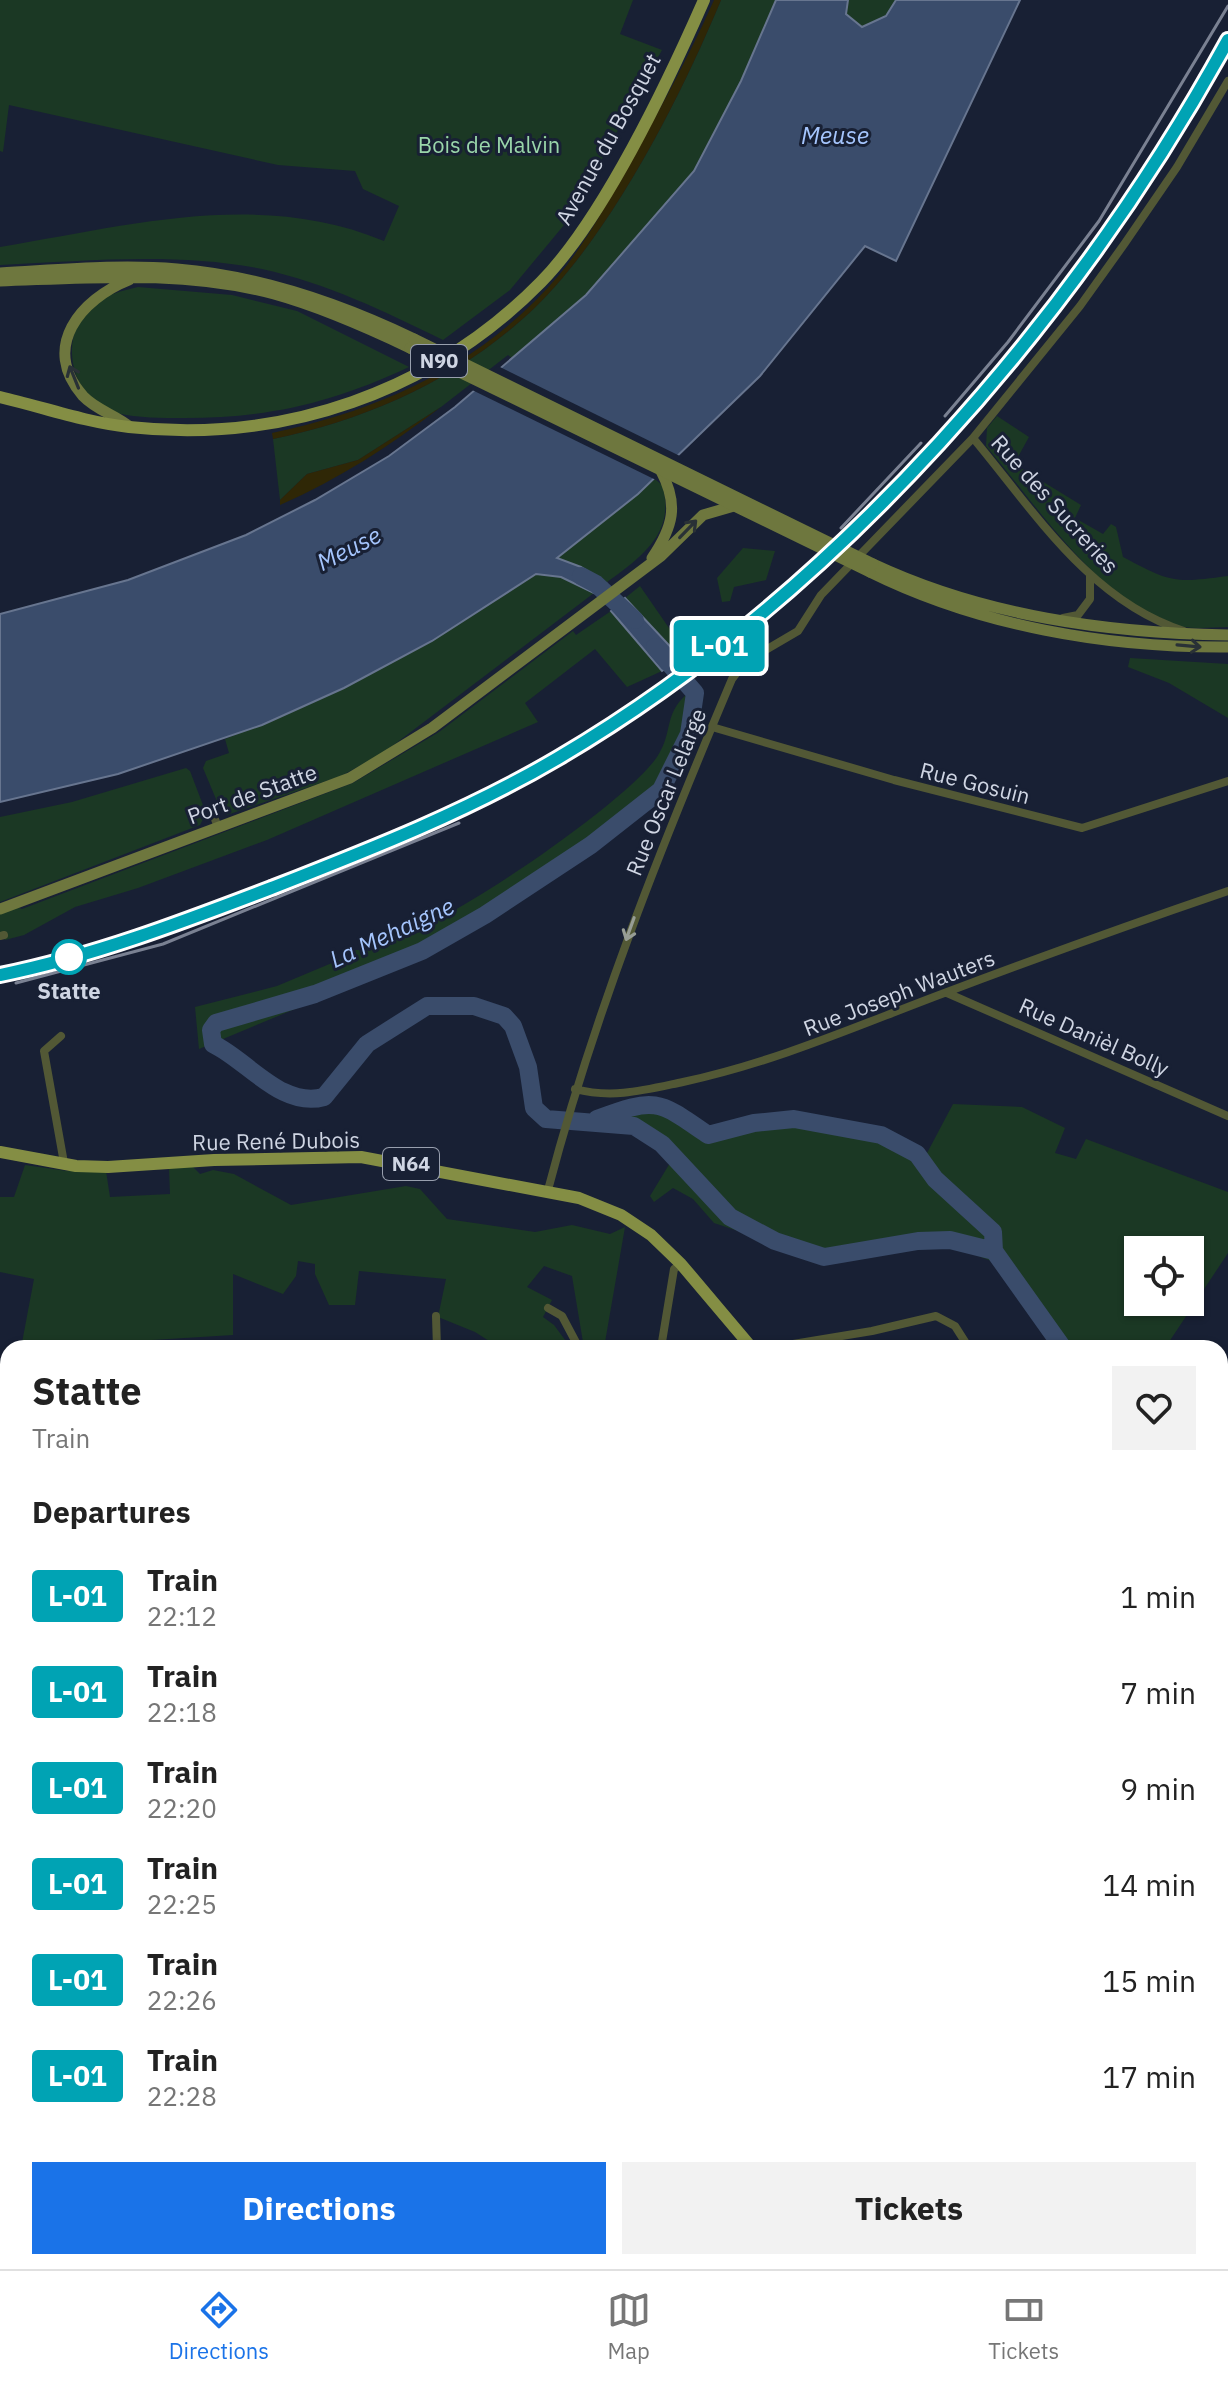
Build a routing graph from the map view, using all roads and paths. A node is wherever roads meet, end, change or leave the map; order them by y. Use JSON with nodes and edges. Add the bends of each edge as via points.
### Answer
{"nodes":[{"id":1,"x":704,"y":0,"type":"edge"},
{"id":2,"x":1228,"y":81,"type":"edge"},
{"id":3,"x":0,"y":273,"type":"edge"},
{"id":4,"x":136,"y":277,"type":"junction"},
{"id":5,"x":0,"y":281,"type":"edge"},
{"id":6,"x":412,"y":344,"type":"junction"},
{"id":7,"x":0,"y":397,"type":"edge"},
{"id":8,"x":130,"y":427,"type":"junction"},
{"id":9,"x":973,"y":438,"type":"junction"},
{"id":10,"x":661,"y":471,"type":"junction"},
{"id":11,"x":707,"y":482,"type":"junction"},
{"id":12,"x":693,"y":486,"type":"junction"},
{"id":13,"x":673,"y":501,"type":"junction"},
{"id":14,"x":734,"y":506,"type":"junction"},
{"id":15,"x":875,"y":543,"type":"joint"},
{"id":16,"x":648,"y":564,"type":"junction"},
{"id":17,"x":871,"y":568,"type":"junction"},
{"id":18,"x":1090,"y":576,"type":"junction"},
{"id":19,"x":1055,"y":620,"type":"junction"},
{"id":20,"x":1196,"y":635,"type":"junction"},
{"id":21,"x":1228,"y":635,"type":"edge"},
{"id":22,"x":1228,"y":647,"type":"edge"},
{"id":23,"x":712,"y":727,"type":"junction"},
{"id":24,"x":1228,"y":781,"type":"edge"},
{"id":25,"x":211,"y":809,"type":"dead end"},
{"id":26,"x":218,"y":827,"type":"junction"},
{"id":27,"x":1228,"y":891,"type":"edge"},
{"id":28,"x":0,"y":909,"type":"edge"},
{"id":29,"x":946,"y":992,"type":"junction"},
{"id":30,"x":61,"y":1036,"type":"dead end"},
{"id":31,"x":575,"y":1089,"type":"junction"},
{"id":32,"x":1228,"y":1116,"type":"edge"},
{"id":33,"x":0,"y":1152,"type":"edge"},
{"id":34,"x":64,"y":1163,"type":"junction"},
{"id":35,"x":548,"y":1190,"type":"junction"},
{"id":36,"x":681,"y":1264,"type":"junction"},
{"id":37,"x":548,"y":1308,"type":"dead end"},
{"id":38,"x":436,"y":1316,"type":"dead end"},
{"id":39,"x":437,"y":1340,"type":"edge"},
{"id":40,"x":575,"y":1340,"type":"edge"},
{"id":41,"x":662,"y":1340,"type":"edge"},
{"id":42,"x":745,"y":1340,"type":"edge"},
{"id":43,"x":817,"y":1340,"type":"edge"},
{"id":44,"x":964,"y":1340,"type":"edge"}],
"edges":[{"from":1,"to":8,"type":"main road","name":"Avenue du Bosquet","number":"N90","via":[[623,161],[578,236],[543,281],[498,320],[413,379],[363,401],[265,425]]},
{"from":2,"to":9,"type":"street","name":"Rue des Sucreries","via":[[1125,243]]},
{"from":3,"to":6,"type":"main road","via":[[139,268],[226,275],[331,302]]},
{"from":4,"to":5,"type":"main road"},
{"from":4,"to":6,"type":"main road","via":[[271,293]]},
{"from":8,"to":4,"type":"main road","one_way":true,"via":[[85,398],[66,351],[81,309],[103,290]]},
{"from":6,"to":10,"type":"main road","bridge":true},
{"from":6,"to":11,"type":"main road","bridge":true},
{"from":7,"to":8,"type":"main road","name":"Avenue du Bosquet","number":"N90","via":[[81,420]]},
{"from":9,"to":15,"type":"street","name":"Rue des Sucreries"},
{"from":9,"to":18,"type":"street","name":"Rue des Sucreries"},
{"from":10,"to":12,"type":"main road","bridge":true},
{"from":10,"to":13,"type":"main road"},
{"from":11,"to":12,"type":"main road","bridge":true},
{"from":11,"to":17,"type":"main road","bridge":true},
{"from":12,"to":13,"type":"main road"},
{"from":12,"to":14,"type":"main road","bridge":true},
{"from":13,"to":16,"type":"main road","via":[[668,533]]},
{"from":16,"to":14,"type":"main road","name":"Port de Statte","one_way":true,"via":[[703,515]]},
{"from":14,"to":17,"type":"main road","bridge":true},
{"from":15,"to":23,"type":"street","name":"Rue Oscar Lelarge","via":[[821,595],[798,631],[745,662]]},
{"from":16,"to":26,"type":"main road","name":"Port de Statte","via":[[432,728],[350,778]]},
{"from":17,"to":19,"type":"main road","via":[[935,591]]},
{"from":17,"to":22,"type":"main road","one_way":true,"via":[[933,600],[998,620],[1107,638]]},
{"from":18,"to":19,"type":"street","via":[[1090,599],[1084,609]]},
{"from":18,"to":20,"type":"street","name":"Rue des Sucreries","via":[[1130,608]]},
{"from":19,"to":20,"type":"main road"},
{"from":20,"to":21,"type":"main road"},
{"from":23,"to":24,"type":"street","name":"Rue Gosuin","via":[[1082,828]]},
{"from":23,"to":31,"type":"street","name":"Rue Oscar Lelarge","one_way":true,"via":[[634,917]]},
{"from":25,"to":26,"type":"street"},
{"from":26,"to":28,"type":"main road","name":"Port de Statte"},
{"from":27,"to":29,"type":"street","name":"Rue Joseph Wauters"},
{"from":29,"to":31,"type":"street","name":"Rue Joseph Wauters","via":[[804,1049],[734,1070],[623,1095]]},
{"from":29,"to":32,"type":"street","name":"Rue Danièl Bolly"},
{"from":30,"to":34,"type":"street","via":[[44,1051]]},
{"from":31,"to":35,"type":"street","name":"Rue Oscar Lelarge"},
{"from":33,"to":34,"type":"main road","number":"N64"},
{"from":34,"to":35,"type":"main road","name":"Rue René Dubois","number":"N64","via":[[108,1167],[361,1157]]},
{"from":35,"to":36,"type":"main road","name":"Rue René Dubois","number":"N64","via":[[601,1205],[632,1221]]},
{"from":36,"to":41,"type":"street","via":[[674,1269]]},
{"from":36,"to":42,"type":"main road","name":"Rue René Dubois"},
{"from":37,"to":40,"type":"street","via":[[562,1316]]},
{"from":38,"to":39,"type":"street"},
{"from":43,"to":44,"type":"street","via":[[936,1316],[955,1326]]}]}
